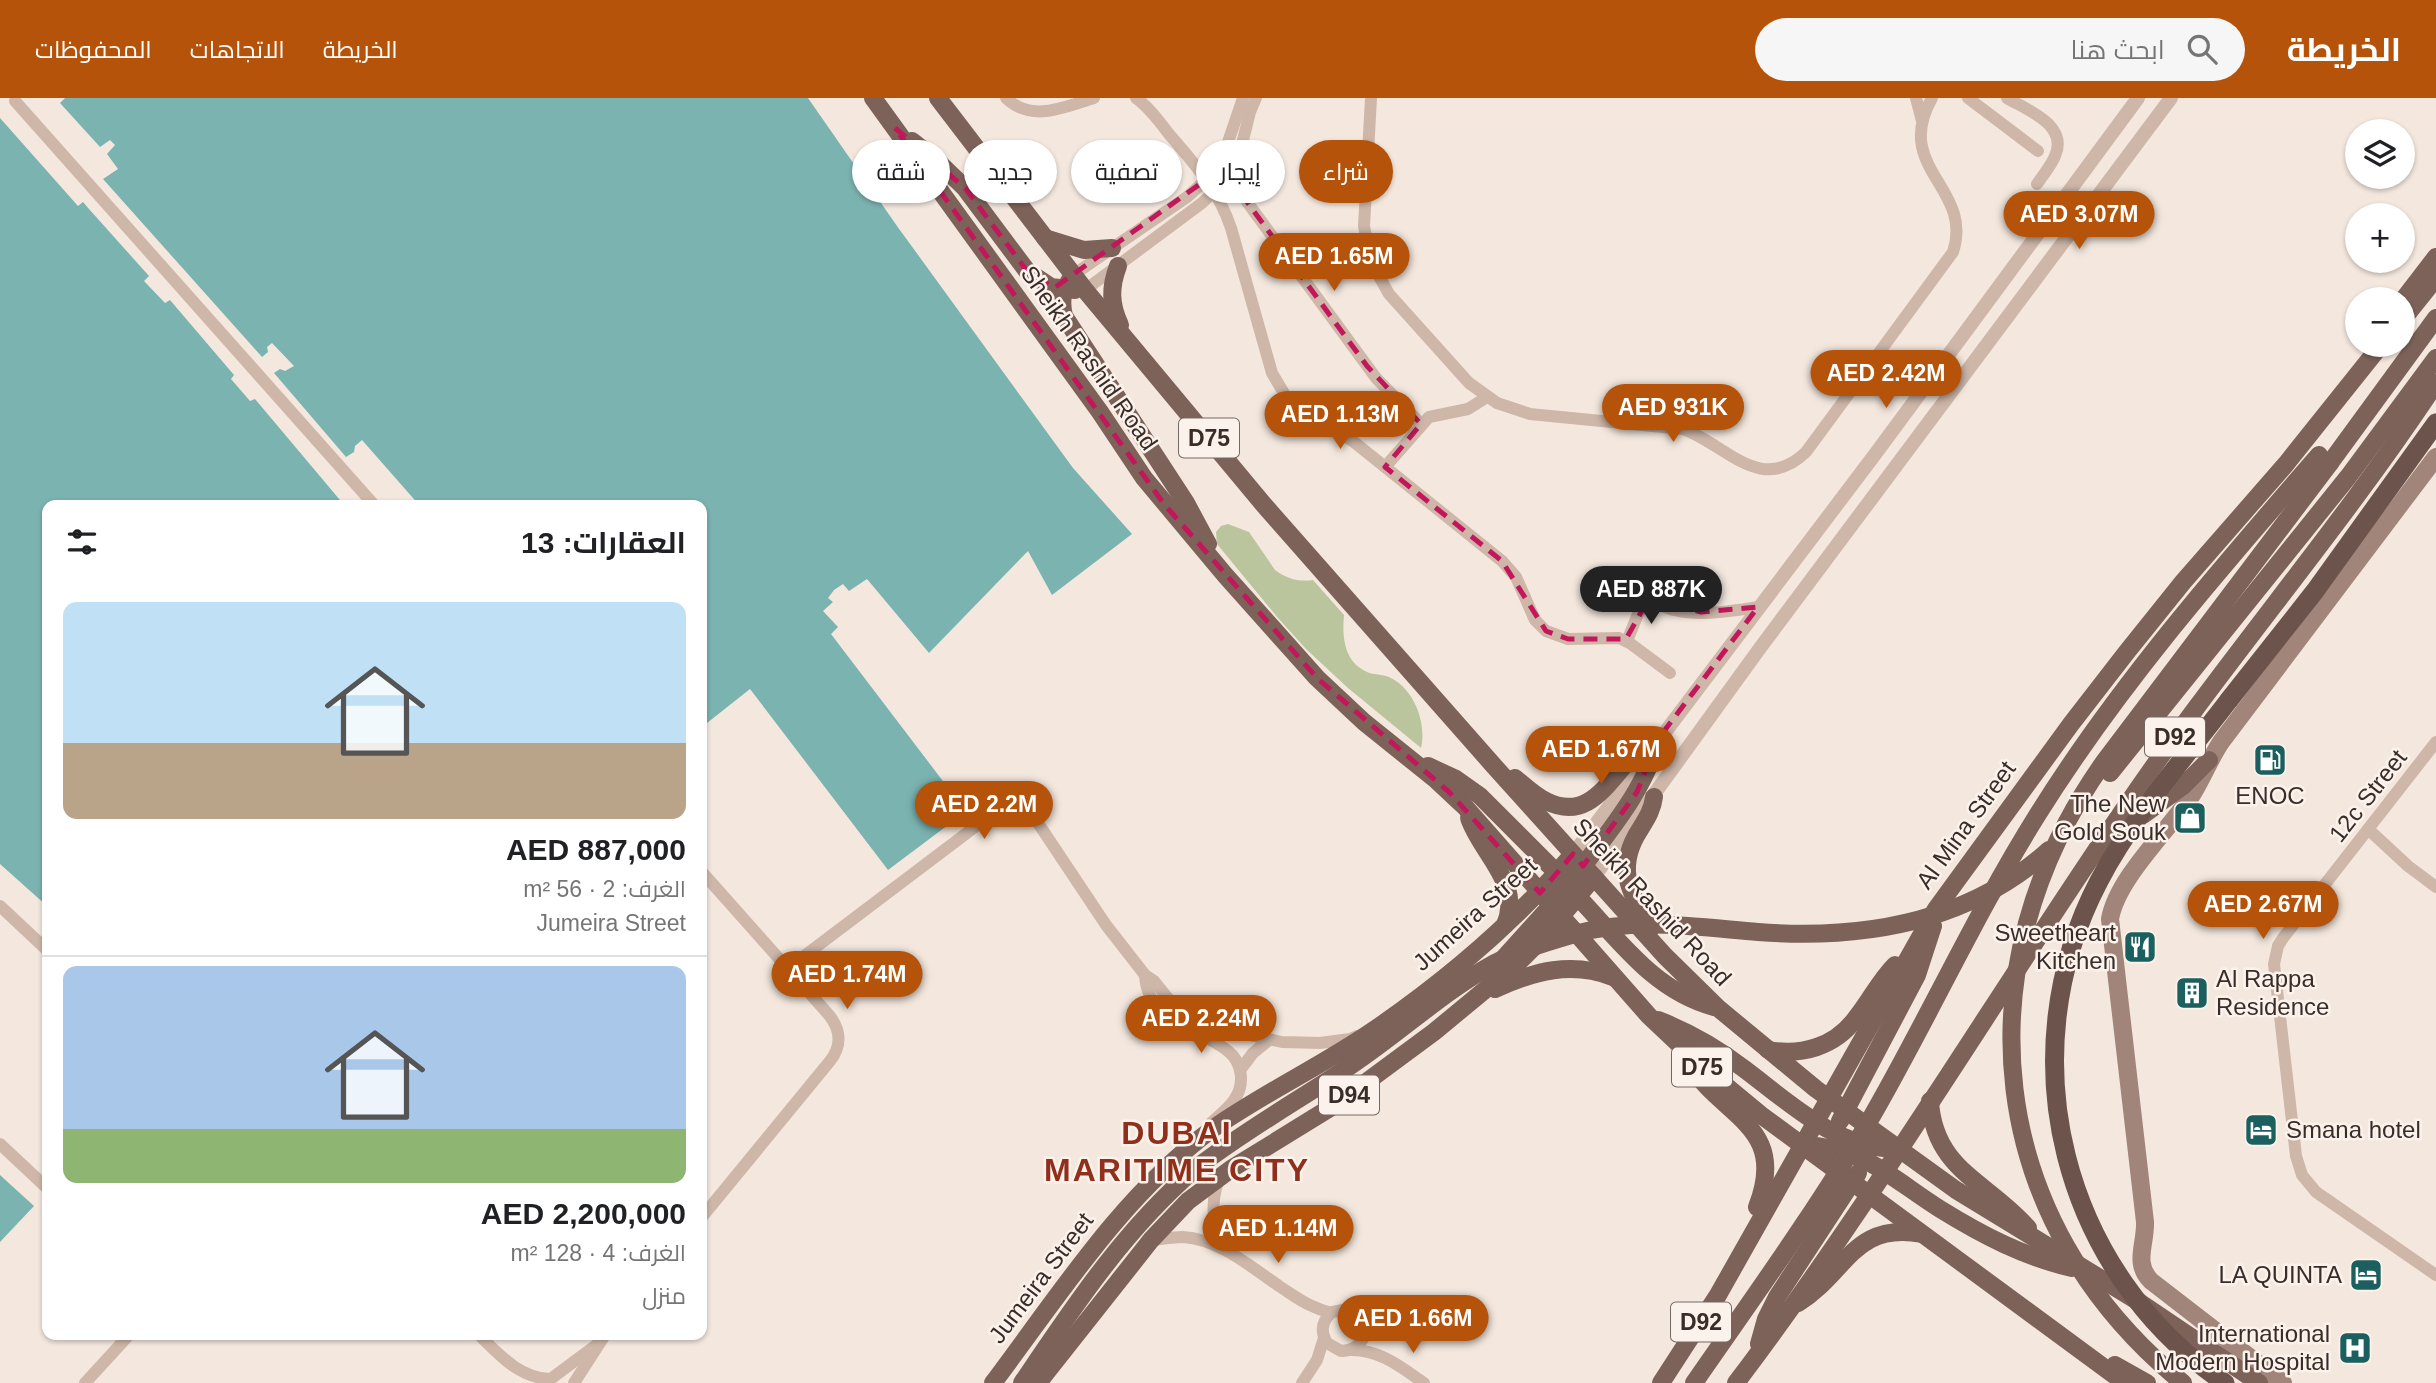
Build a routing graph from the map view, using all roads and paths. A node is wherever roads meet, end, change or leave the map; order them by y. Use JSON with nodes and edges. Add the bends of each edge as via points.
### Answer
{"nodes":[{"id":1,"x":873,"y":98,"type":"edge"},
{"id":2,"x":938,"y":98,"type":"edge"},
{"id":3,"x":1006,"y":98,"type":"edge"},
{"id":4,"x":1094,"y":98,"type":"edge"},
{"id":5,"x":1136,"y":98,"type":"edge"},
{"id":6,"x":1243,"y":98,"type":"edge"},
{"id":7,"x":1256,"y":98,"type":"edge"},
{"id":8,"x":1371,"y":98,"type":"edge"},
{"id":9,"x":1916,"y":98,"type":"edge"},
{"id":10,"x":1932,"y":98,"type":"edge"},
{"id":11,"x":2007,"y":98,"type":"edge"},
{"id":12,"x":2138,"y":98,"type":"edge"},
{"id":13,"x":2171,"y":98,"type":"edge"},
{"id":14,"x":1967,"y":99,"type":"edge"},
{"id":15,"x":15,"y":101,"type":"dead end"},
{"id":16,"x":1922,"y":122,"type":"junction"},
{"id":17,"x":895,"y":128,"type":"junction"},
{"id":18,"x":1229,"y":140,"type":"edge"},
{"id":19,"x":1244,"y":140,"type":"edge"},
{"id":20,"x":2038,"y":151,"type":"dead end"},
{"id":21,"x":1196,"y":166,"type":"edge"},
{"id":22,"x":2037,"y":184,"type":"dead end"},
{"id":23,"x":1196,"y":189,"type":"edge"},
{"id":24,"x":1198,"y":203,"type":"edge"},
{"id":25,"x":1220,"y":203,"type":"edge"},
{"id":26,"x":1247,"y":203,"type":"edge"},
{"id":27,"x":1044,"y":238,"type":"junction"},
{"id":28,"x":1115,"y":257,"type":"junction"},
{"id":29,"x":2436,"y":257,"type":"edge"},
{"id":30,"x":2436,"y":278,"type":"edge"},
{"id":31,"x":1068,"y":282,"type":"junction"},
{"id":32,"x":2413,"y":287,"type":"edge"},
{"id":33,"x":1085,"y":290,"type":"junction"},
{"id":34,"x":2415,"y":304,"type":"edge"},
{"id":35,"x":2436,"y":318,"type":"edge"},
{"id":36,"x":1128,"y":341,"type":"junction"},
{"id":37,"x":2358,"y":357,"type":"edge"},
{"id":38,"x":2371,"y":357,"type":"edge"},
{"id":39,"x":2436,"y":358,"type":"edge"},
{"id":40,"x":2436,"y":383,"type":"edge"},
{"id":41,"x":1488,"y":397,"type":"junction"},
{"id":42,"x":2436,"y":423,"type":"edge"},
{"id":43,"x":1421,"y":424,"type":"junction"},
{"id":44,"x":2309,"y":432,"type":"junction"},
{"id":45,"x":2436,"y":457,"type":"edge"},
{"id":46,"x":2324,"y":459,"type":"junction"},
{"id":47,"x":1385,"y":467,"type":"junction"},
{"id":48,"x":370,"y":500,"type":"edge"},
{"id":49,"x":1225,"y":575,"type":"junction"},
{"id":50,"x":1758,"y":607,"type":"junction"},
{"id":51,"x":1627,"y":641,"type":"junction"},
{"id":52,"x":1670,"y":673,"type":"dead end"},
{"id":53,"x":1658,"y":739,"type":"junction"},
{"id":54,"x":2436,"y":743,"type":"edge"},
{"id":55,"x":2209,"y":760,"type":"junction"},
{"id":56,"x":1415,"y":762,"type":"junction"},
{"id":57,"x":1494,"y":766,"type":"junction"},
{"id":58,"x":1654,"y":797,"type":"junction"},
{"id":59,"x":1466,"y":808,"type":"junction"},
{"id":60,"x":2366,"y":832,"type":"junction"},
{"id":61,"x":2106,"y":836,"type":"junction"},
{"id":62,"x":1583,"y":866,"type":"junction"},
{"id":63,"x":707,"y":878,"type":"edge"},
{"id":64,"x":1567,"y":886,"type":"junction"},
{"id":65,"x":2436,"y":887,"type":"edge"},
{"id":66,"x":0,"y":906,"type":"edge"},
{"id":67,"x":1551,"y":906,"type":"junction"},
{"id":68,"x":1936,"y":909,"type":"junction"},
{"id":69,"x":1505,"y":926,"type":"junction"},
{"id":70,"x":42,"y":945,"type":"edge"},
{"id":71,"x":1911,"y":951,"type":"junction"},
{"id":72,"x":1665,"y":956,"type":"junction"},
{"id":73,"x":788,"y":969,"type":"junction"},
{"id":74,"x":1145,"y":975,"type":"junction"},
{"id":75,"x":1613,"y":977,"type":"junction"},
{"id":76,"x":1471,"y":1002,"type":"junction"},
{"id":77,"x":1717,"y":1008,"type":"junction"},
{"id":78,"x":1649,"y":1016,"type":"junction"},
{"id":79,"x":1374,"y":1030,"type":"junction"},
{"id":80,"x":1269,"y":1040,"type":"junction"},
{"id":81,"x":1676,"y":1042,"type":"junction"},
{"id":82,"x":1768,"y":1050,"type":"junction"},
{"id":83,"x":1240,"y":1070,"type":"junction"},
{"id":84,"x":1829,"y":1099,"type":"junction"},
{"id":85,"x":1930,"y":1101,"type":"junction"},
{"id":86,"x":1851,"y":1115,"type":"junction"},
{"id":87,"x":1815,"y":1122,"type":"junction"},
{"id":88,"x":1833,"y":1141,"type":"junction"},
{"id":89,"x":0,"y":1144,"type":"edge"},
{"id":90,"x":1802,"y":1145,"type":"junction"},
{"id":91,"x":1190,"y":1149,"type":"junction"},
{"id":92,"x":1898,"y":1149,"type":"junction"},
{"id":93,"x":1862,"y":1151,"type":"junction"},
{"id":94,"x":1833,"y":1169,"type":"junction"},
{"id":95,"x":1884,"y":1170,"type":"junction"},
{"id":96,"x":1219,"y":1177,"type":"junction"},
{"id":97,"x":42,"y":1183,"type":"edge"},
{"id":98,"x":1852,"y":1183,"type":"junction"},
{"id":99,"x":1868,"y":1194,"type":"junction"},
{"id":100,"x":707,"y":1211,"type":"edge"},
{"id":101,"x":1922,"y":1234,"type":"junction"},
{"id":102,"x":1151,"y":1240,"type":"junction"},
{"id":103,"x":2039,"y":1242,"type":"junction"},
{"id":104,"x":1236,"y":1257,"type":"junction"},
{"id":105,"x":1737,"y":1259,"type":"junction"},
{"id":106,"x":2089,"y":1271,"type":"junction"},
{"id":107,"x":2436,"y":1275,"type":"edge"},
{"id":108,"x":1301,"y":1300,"type":"junction"},
{"id":109,"x":1791,"y":1308,"type":"junction"},
{"id":110,"x":1332,"y":1312,"type":"junction"},
{"id":111,"x":1365,"y":1331,"type":"junction"},
{"id":112,"x":1323,"y":1333,"type":"junction"},
{"id":113,"x":124,"y":1340,"type":"edge"},
{"id":114,"x":484,"y":1340,"type":"edge"},
{"id":115,"x":601,"y":1340,"type":"edge"},
{"id":116,"x":601,"y":1340,"type":"edge"},
{"id":117,"x":2071,"y":1343,"type":"junction"},
{"id":118,"x":1336,"y":1350,"type":"junction"},
{"id":119,"x":1352,"y":1350,"type":"junction"},
{"id":120,"x":1757,"y":1355,"type":"junction"},
{"id":121,"x":1383,"y":1356,"type":"junction"},
{"id":122,"x":513,"y":1367,"type":"junction"},
{"id":123,"x":1313,"y":1367,"type":"junction"},
{"id":124,"x":548,"y":1380,"type":"edge"},
{"id":125,"x":85,"y":1383,"type":"edge"},
{"id":126,"x":524,"y":1383,"type":"edge"},
{"id":127,"x":566,"y":1383,"type":"edge"},
{"id":128,"x":574,"y":1383,"type":"edge"},
{"id":129,"x":993,"y":1383,"type":"edge"},
{"id":130,"x":1022,"y":1383,"type":"edge"},
{"id":131,"x":1038,"y":1383,"type":"edge"},
{"id":132,"x":1302,"y":1383,"type":"edge"},
{"id":133,"x":1424,"y":1383,"type":"edge"},
{"id":134,"x":1661,"y":1383,"type":"edge"},
{"id":135,"x":1694,"y":1383,"type":"edge"},
{"id":136,"x":1736,"y":1383,"type":"edge"},
{"id":137,"x":2125,"y":1383,"type":"edge"},
{"id":138,"x":2147,"y":1383,"type":"edge"},
{"id":139,"x":2183,"y":1383,"type":"edge"},
{"id":140,"x":2225,"y":1383,"type":"edge"},
{"id":141,"x":2259,"y":1383,"type":"edge"},
{"id":142,"x":2283,"y":1383,"type":"edge"}],
"edges":[{"from":1,"to":17,"type":"main road","name":"Sheikh Rashid Road","number":"D75"},
{"from":2,"to":27,"type":"main road","name":"Sheikh Rashid Road","number":"D75"},
{"from":3,"to":4,"type":"street","via":[[1018,107],[1040,112]]},
{"from":5,"to":21,"type":"street"},
{"from":6,"to":18,"type":"street"},
{"from":7,"to":19,"type":"street"},
{"from":8,"to":41,"type":"street","via":[[1364,226],[1371,262],[1389,294],[1469,383]]},
{"from":9,"to":16,"type":"street"},
{"from":10,"to":16,"type":"street"},
{"from":11,"to":22,"type":"street","via":[[2046,121],[2057,135],[2055,157]]},
{"from":12,"to":50,"type":"street"},
{"from":13,"to":58,"type":"street","name":"Jumeira Street","number":"D94"},
{"from":14,"to":20,"type":"street"},
{"from":15,"to":48,"type":"street"},
{"from":16,"to":41,"type":"street","via":[[1926,161],[1956,218],[1953,252],[1811,445],[1793,462],[1779,468],[1755,468],[1683,429],[1530,414]]},
{"from":17,"to":31,"type":"main road","via":[[965,188],[1027,271],[1040,281]]},
{"from":17,"to":49,"type":"main road","name":"Sheikh Rashid Road","number":"D75","via":[[1144,478]]},
{"from":23,"to":28,"type":"street"},
{"from":24,"to":28,"type":"street"},
{"from":25,"to":47,"type":"street","via":[[1279,388],[1290,401],[1339,430]]},
{"from":26,"to":43,"type":"street","via":[[1371,372]]},
{"from":27,"to":28,"type":"main road"},
{"from":27,"to":31,"type":"main road","name":"Sheikh Rashid Road","number":"D75"},
{"from":28,"to":31,"type":"street"},
{"from":28,"to":33,"type":"street"},
{"from":28,"to":36,"type":"main road","via":[[1111,293]]},
{"from":29,"to":32,"type":"main road"},
{"from":30,"to":34,"type":"main road"},
{"from":31,"to":33,"type":"main road","name":"Sheikh Rashid Road","number":"D75"},
{"from":31,"to":49,"type":"main road","via":[[1061,303],[1064,316],[1186,503]]},
{"from":33,"to":36,"type":"main road","name":"Sheikh Rashid Road","number":"D75"},
{"from":35,"to":46,"type":"main road"},
{"from":36,"to":57,"type":"main road","name":"Sheikh Rashid Road","number":"D75","via":[[1264,505]]},
{"from":37,"to":44,"type":"main road","via":[[2329,394]]},
{"from":38,"to":44,"type":"main road","name":"Al Mina Street","number":"D92"},
{"from":39,"to":130,"type":"main road","bridge":true,"via":[[2348,478],[2052,848],[2036,862],[1953,910],[1862,931],[1760,932],[1641,924],[1577,933],[1497,962],[1195,1169],[1159,1201],[1112,1255]]},
{"from":40,"to":61,"type":"main road","number":"D92"},
{"from":41,"to":43,"type":"street","via":[[1468,409],[1434,415]]},
{"from":42,"to":140,"type":"highway","bridge":true,"via":[[2315,591],[2125,837],[2098,882],[2065,972],[2054,1062],[2065,1155],[2077,1196],[2128,1290],[2189,1356]]},
{"from":43,"to":47,"type":"street"},
{"from":44,"to":68,"type":"main road","name":"Al Mina Street","number":"D92","via":[[2118,663]]},
{"from":45,"to":55,"type":"main road"},
{"from":46,"to":135,"type":"main road","bridge":true,"via":[[2175,626],[2063,775],[2013,855],[1856,1141]]},
{"from":46,"to":139,"type":"main road","bridge":true,"via":[[2076,804],[2034,894],[2017,967],[2011,1016],[2015,1090],[2023,1138],[2046,1208],[2109,1312]]},
{"from":47,"to":51,"type":"street","via":[[1502,561],[1546,631],[1568,639],[1610,636]]},
{"from":49,"to":56,"type":"main road","name":"Sheikh Rashid Road","number":"D75","via":[[1317,678]]},
{"from":50,"to":51,"type":"street","via":[[1712,613],[1680,610],[1649,598]]},
{"from":50,"to":53,"type":"street"},
{"from":51,"to":52,"type":"street"},
{"from":53,"to":57,"type":"main road","via":[[1632,757],[1597,797],[1576,806],[1548,802]]},
{"from":53,"to":62,"type":"main road","via":[[1637,792]]},
{"from":54,"to":60,"type":"street","name":"12c Street"},
{"from":55,"to":61,"type":"main road","via":[[2154,808]]},
{"from":55,"to":142,"type":"main road","via":[[2191,796],[2119,891],[2110,919],[2145,1222],[2140,1264],[2151,1281]]},
{"from":56,"to":59,"type":"main road","name":"Sheikh Rashid Road","number":"D75"},
{"from":56,"to":64,"type":"main road","via":[[1468,787]]},
{"from":57,"to":62,"type":"main road","name":"Sheikh Rashid Road","number":"D75"},
{"from":58,"to":62,"type":"street","name":"Jumeira Street","number":"D94"},
{"from":58,"to":72,"type":"main road","via":[[1631,847],[1627,873],[1633,897]]},
{"from":59,"to":67,"type":"main road","name":"Sheikh Rashid Road","number":"D75"},
{"from":59,"to":69,"type":"main road","via":[[1475,834],[1507,884],[1510,902]]},
{"from":60,"to":65,"type":"street"},
{"from":60,"to":107,"type":"street","name":"12c Street","via":[[2283,938],[2275,957],[2297,1162],[2310,1187]]},
{"from":61,"to":85,"type":"main road","number":"D92"},
{"from":62,"to":64,"type":"main road"},
{"from":62,"to":64,"type":"main road","name":"Jumeira Street","number":"D94"},
{"from":62,"to":72,"type":"main road","name":"Sheikh Rashid Road","number":"D75"},
{"from":63,"to":73,"type":"street"},
{"from":64,"to":67,"type":"main road","name":"Jumeira Street","number":"D94"},
{"from":64,"to":67,"type":"main road","name":"Jumeira Street","number":"D94"},
{"from":64,"to":77,"type":"main road","via":[[1658,981]]},
{"from":66,"to":70,"type":"street"},
{"from":67,"to":69,"type":"main road","name":"Jumeira Street","number":"D94"},
{"from":67,"to":75,"type":"main road","name":"Sheikh Rashid Road","number":"D75"},
{"from":67,"to":76,"type":"main road"},
{"from":68,"to":71,"type":"main road","name":"Al Mina Street","number":"D92"},
{"from":68,"to":86,"type":"main road","via":[[1917,975]]},
{"from":69,"to":79,"type":"main road","name":"Jumeira Street","number":"D94"},
{"from":71,"to":82,"type":"main road","via":[[1889,971],[1856,1020],[1836,1038],[1803,1051]]},
{"from":71,"to":84,"type":"main road","name":"Al Mina Street","number":"D92"},
{"from":72,"to":77,"type":"main road","name":"Sheikh Rashid Road","number":"D75"},
{"from":73,"to":74,"type":"street","via":[[992,814],[1009,808],[1026,812],[1038,823]]},
{"from":73,"to":100,"type":"street","via":[[835,1022],[838,1046]]},
{"from":74,"to":80,"type":"street","via":[[1181,1011]]},
{"from":74,"to":83,"type":"street","via":[[1150,993],[1165,1014],[1227,1050]]},
{"from":75,"to":76,"type":"main road","via":[[1585,969],[1556,968],[1516,980]]},
{"from":75,"to":78,"type":"main road","name":"Sheikh Rashid Road","number":"D75"},
{"from":76,"to":96,"type":"main road","number":"D94","via":[[1367,1082]]},
{"from":77,"to":82,"type":"main road","name":"Sheikh Rashid Road","number":"D75"},
{"from":78,"to":81,"type":"main road","name":"Sheikh Rashid Road","number":"D75"},
{"from":78,"to":87,"type":"main road","via":[[1714,1048]]},
{"from":79,"to":80,"type":"street","via":[[1320,1043]]},
{"from":79,"to":91,"type":"main road","name":"Jumeira Street","number":"D94","via":[[1229,1118]]},
{"from":80,"to":83,"type":"street"},
{"from":81,"to":90,"type":"main road","name":"Sheikh Rashid Road","number":"D75"},
{"from":81,"to":105,"type":"main road","via":[[1695,1073],[1744,1120],[1762,1149],[1764,1187]]},
{"from":82,"to":84,"type":"main road","name":"Sheikh Rashid Road","number":"D75"},
{"from":83,"to":91,"type":"street","via":[[1236,1098]]},
{"from":84,"to":86,"type":"main road","name":"Sheikh Rashid Road","number":"D75"},
{"from":84,"to":87,"type":"main road","name":"Al Mina Street","number":"D92"},
{"from":85,"to":92,"type":"main road","number":"D92"},
{"from":85,"to":103,"type":"main road","via":[[1936,1133],[1947,1155],[2013,1212]]},
{"from":86,"to":88,"type":"main road"},
{"from":86,"to":92,"type":"main road","name":"Sheikh Rashid Road","number":"D75"},
{"from":86,"to":93,"type":"main road"},
{"from":87,"to":88,"type":"main road"},
{"from":87,"to":90,"type":"main road","name":"Al Mina Street","number":"D92"},
{"from":88,"to":90,"type":"main road"},
{"from":88,"to":93,"type":"main road"},
{"from":88,"to":94,"type":"main road"},
{"from":89,"to":97,"type":"street"},
{"from":90,"to":94,"type":"main road","name":"Sheikh Rashid Road","number":"D75"},
{"from":90,"to":105,"type":"main road","name":"Al Mina Street","number":"D92"},
{"from":91,"to":129,"type":"main road","name":"Jumeira Street","number":"D94","via":[[1121,1213]]},
{"from":92,"to":93,"type":"main road"},
{"from":92,"to":95,"type":"main road","number":"D92"},
{"from":92,"to":103,"type":"main road","name":"Sheikh Rashid Road","number":"D75"},
{"from":93,"to":95,"type":"main road"},
{"from":93,"to":98,"type":"main road"},
{"from":94,"to":98,"type":"main road","name":"Sheikh Rashid Road","number":"D75"},
{"from":95,"to":99,"type":"main road","number":"D92"},
{"from":95,"to":106,"type":"main road","via":[[1938,1208],[2010,1248]]},
{"from":96,"to":102,"type":"main road","number":"D94"},
{"from":96,"to":104,"type":"street","via":[[1213,1223],[1218,1237]]},
{"from":98,"to":99,"type":"main road","name":"Sheikh Rashid Road","number":"D75"},
{"from":98,"to":120,"type":"main road","via":[[1777,1297]]},
{"from":99,"to":101,"type":"main road","name":"Sheikh Rashid Road","number":"D75"},
{"from":99,"to":109,"type":"main road","number":"D92"},
{"from":101,"to":109,"type":"main road","via":[[1895,1232],[1869,1239],[1816,1291]]},
{"from":101,"to":117,"type":"main road","name":"Sheikh Rashid Road","number":"D75"},
{"from":102,"to":104,"type":"street","via":[[1191,1238]]},
{"from":102,"to":131,"type":"main road","number":"D94"},
{"from":103,"to":106,"type":"main road","name":"Sheikh Rashid Road","number":"D75"},
{"from":104,"to":108,"type":"street"},
{"from":105,"to":134,"type":"main road","name":"Al Mina Street","number":"D92"},
{"from":106,"to":141,"type":"main road","name":"Sheikh Rashid Road","number":"D75"},
{"from":108,"to":110,"type":"street"},
{"from":108,"to":112,"type":"street"},
{"from":109,"to":120,"type":"main road","number":"D92"},
{"from":110,"to":111,"type":"street","via":[[1353,1311],[1362,1319]]},
{"from":110,"to":112,"type":"street"},
{"from":111,"to":119,"type":"street","via":[[1362,1342]]},
{"from":111,"to":121,"type":"street"},
{"from":112,"to":118,"type":"street"},
{"from":112,"to":123,"type":"street"},
{"from":113,"to":125,"type":"street"},
{"from":114,"to":122,"type":"street"},
{"from":115,"to":124,"type":"street"},
{"from":116,"to":128,"type":"street"},
{"from":117,"to":137,"type":"main road","name":"Sheikh Rashid Road","number":"D75"},
{"from":117,"to":138,"type":"main road"},
{"from":118,"to":119,"type":"street"},
{"from":118,"to":123,"type":"street"},
{"from":119,"to":121,"type":"street"},
{"from":120,"to":136,"type":"main road","number":"D92"},
{"from":121,"to":133,"type":"street"},
{"from":122,"to":124,"type":"street"},
{"from":122,"to":126,"type":"street"},
{"from":123,"to":132,"type":"street"},
{"from":124,"to":127,"type":"street"}]}
